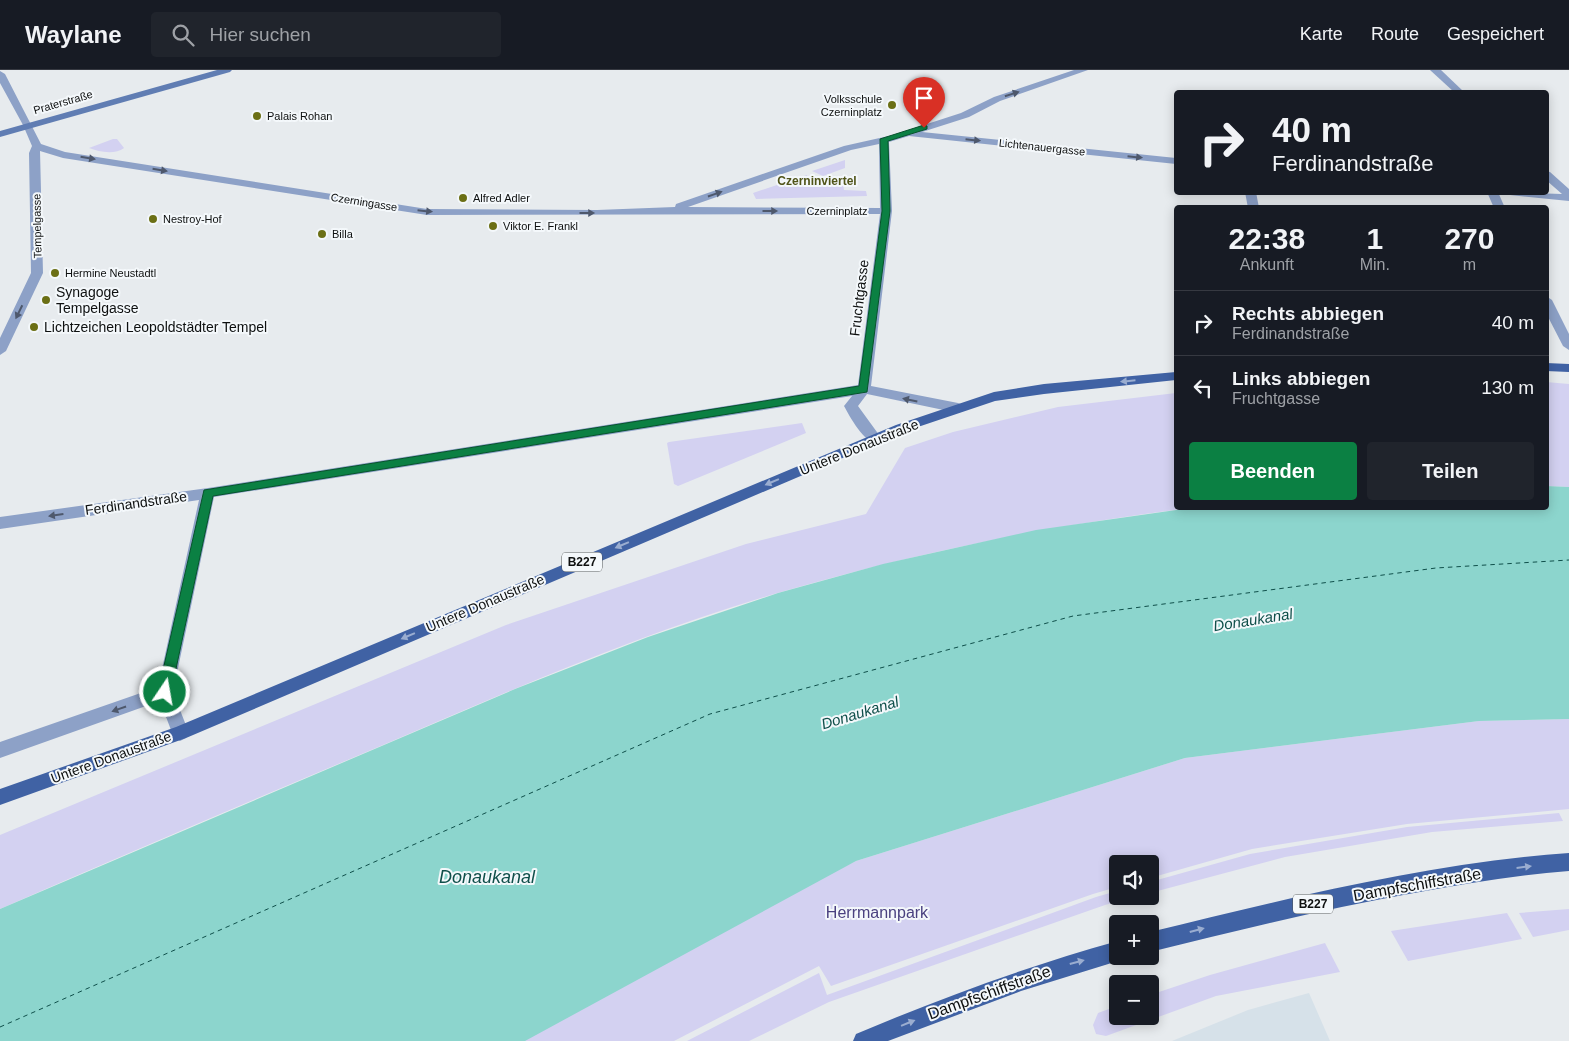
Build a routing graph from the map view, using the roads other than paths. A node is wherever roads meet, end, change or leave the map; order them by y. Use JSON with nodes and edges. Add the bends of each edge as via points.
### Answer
{"nodes":[{"id":1,"x":203,"y":70,"type":"edge"},
{"id":2,"x":228,"y":70,"type":"edge"},
{"id":3,"x":1082,"y":70,"type":"edge"},
{"id":4,"x":1435,"y":70,"type":"edge"},
{"id":5,"x":0,"y":74,"type":"edge"},
{"id":6,"x":1457,"y":90,"type":"edge"},
{"id":7,"x":132,"y":96,"type":"junction"},
{"id":8,"x":28,"y":125,"type":"junction"},
{"id":9,"x":0,"y":134,"type":"edge"},
{"id":10,"x":907,"y":134,"type":"junction"},
{"id":11,"x":884,"y":139,"type":"junction"},
{"id":12,"x":36,"y":146,"type":"junction"},
{"id":13,"x":1174,"y":161,"type":"edge"},
{"id":14,"x":1549,"y":177,"type":"edge"},
{"id":15,"x":1545,"y":195,"type":"edge"},
{"id":16,"x":1569,"y":197,"type":"edge"},
{"id":17,"x":669,"y":210,"type":"junction"},
{"id":18,"x":886,"y":211,"type":"junction"},
{"id":19,"x":1549,"y":306,"type":"edge"},
{"id":20,"x":1569,"y":346,"type":"edge"},
{"id":21,"x":0,"y":351,"type":"edge"},
{"id":22,"x":1549,"y":367,"type":"edge"},
{"id":23,"x":1569,"y":368,"type":"edge"},
{"id":24,"x":1174,"y":376,"type":"edge"},
{"id":25,"x":864,"y":389,"type":"junction"},
{"id":26,"x":958,"y":408,"type":"junction"},
{"id":27,"x":875,"y":439,"type":"junction"},
{"id":28,"x":208,"y":493,"type":"junction"},
{"id":29,"x":0,"y":523,"type":"edge"},
{"id":30,"x":165,"y":692,"type":"junction"},
{"id":31,"x":180,"y":733,"type":"junction"},
{"id":32,"x":0,"y":750,"type":"edge"},
{"id":33,"x":0,"y":797,"type":"edge"},
{"id":34,"x":1569,"y":862,"type":"edge"},
{"id":35,"x":1159,"y":940,"type":"edge"},
{"id":36,"x":1109,"y":953,"type":"edge"},
{"id":37,"x":863,"y":1041,"type":"edge"}],
"edges":[{"from":1,"to":7,"type":"main road","name":"Praterstraße"},
{"from":2,"to":7,"type":"main road","name":"Praterstraße"},
{"from":10,"to":3,"type":"street","one_way":true,"via":[[965,115],[997,98]]},
{"from":4,"to":6,"type":"street"},
{"from":5,"to":8,"type":"street","name":"Tempelgasse"},
{"from":7,"to":8,"type":"main road","name":"Praterstraße"},
{"from":8,"to":9,"type":"main road","name":"Praterstraße"},
{"from":8,"to":12,"type":"street","name":"Tempelgasse"},
{"from":10,"to":11,"type":"street"},
{"from":10,"to":13,"type":"street","name":"Lichtenauergasse","one_way":true},
{"from":17,"to":11,"type":"street","one_way":true,"via":[[848,148]]},
{"from":11,"to":18,"type":"street","name":"Czerninplatz"},
{"from":12,"to":17,"type":"street","name":"Czerningasse","one_way":true,"via":[[63,154],[427,212]]},
{"from":12,"to":21,"type":"street","name":"Tempelgasse","one_way":true,"via":[[37,273]]},
{"from":14,"to":16,"type":"street"},
{"from":15,"to":16,"type":"street"},
{"from":17,"to":18,"type":"street","name":"Czerninplatz","one_way":true},
{"from":18,"to":25,"type":"street","name":"Fruchtgasse"},
{"from":19,"to":20,"type":"street"},
{"from":22,"to":23,"type":"main road"},
{"from":24,"to":26,"type":"main road","name":"Untere Donaustraße","number":"B227","one_way":true,"via":[[1044,389],[994,397]]},
{"from":26,"to":25,"type":"street","one_way":true},
{"from":25,"to":27,"type":"street","name":"Fruchtgasse","via":[[852,406]]},
{"from":25,"to":28,"type":"street","name":"Ferdinandstraße"},
{"from":26,"to":27,"type":"main road","name":"Untere Donaustraße","number":"B227"},
{"from":27,"to":31,"type":"main road","name":"Untere Donaustraße","number":"B227","one_way":true},
{"from":28,"to":29,"type":"street","name":"Ferdinandstraße","one_way":true},
{"from":28,"to":30,"type":"street"},
{"from":30,"to":31,"type":"street"},
{"from":30,"to":32,"type":"street","one_way":true},
{"from":31,"to":33,"type":"main road","name":"Untere Donaustraße","number":"B227"},
{"from":35,"to":34,"type":"main road","name":"Dampfschiffstraße","number":"B227","one_way":true,"via":[[1243,918],[1389,888],[1478,872]]},
{"from":37,"to":36,"type":"main road","name":"Dampfschiffstraße","one_way":true,"via":[[1063,965]]}]}
